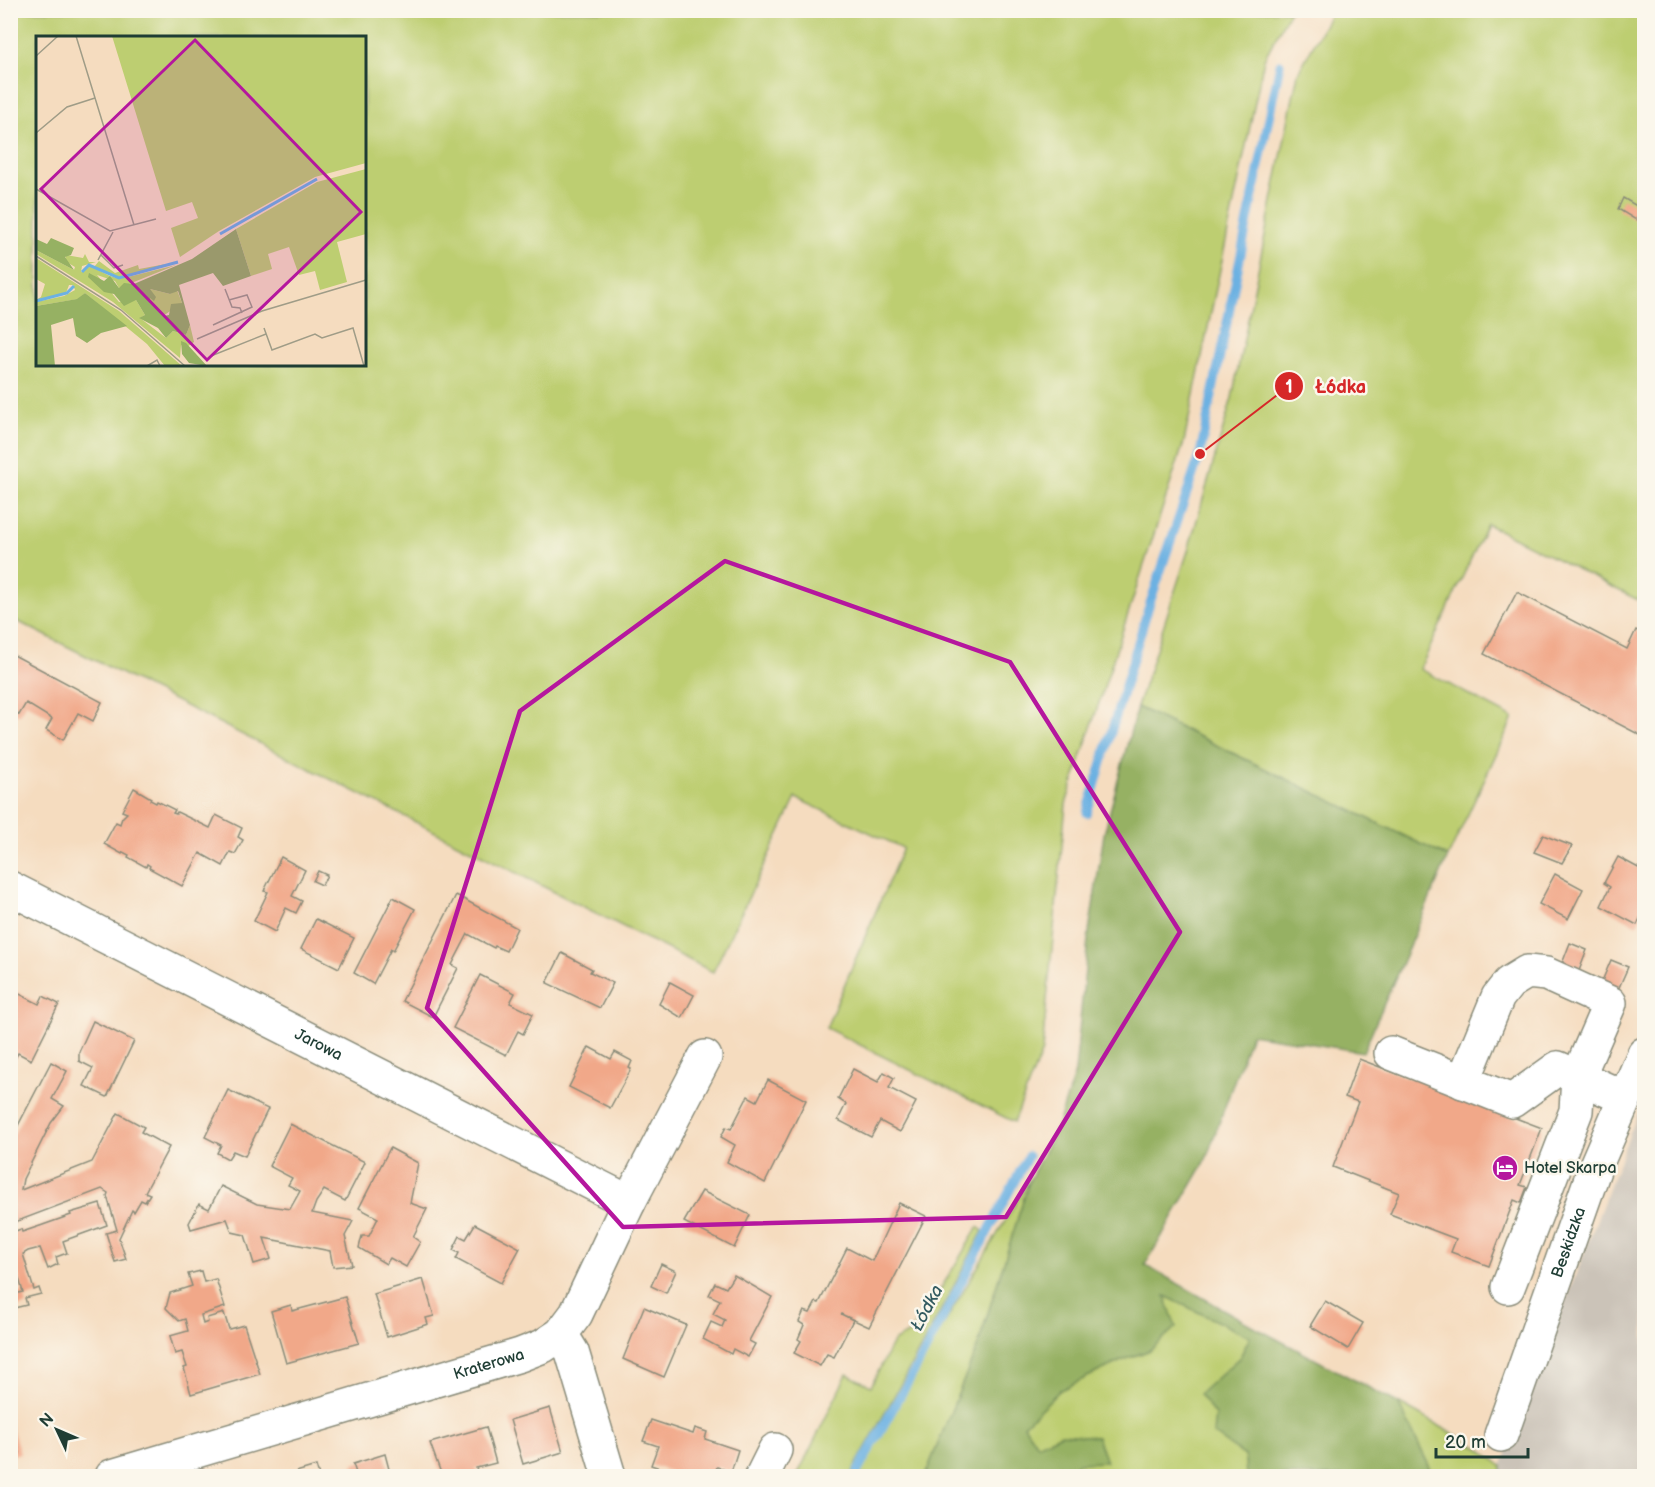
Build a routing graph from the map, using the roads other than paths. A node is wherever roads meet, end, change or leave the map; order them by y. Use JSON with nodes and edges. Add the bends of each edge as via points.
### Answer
{"nodes":[{"id":1,"x":10,"y":888,"type":"edge"},
{"id":2,"x":1391,"y":1053,"type":"dead end"},
{"id":3,"x":1644,"y":1054,"type":"edge"},
{"id":4,"x":705,"y":1057,"type":"dead end"},
{"id":5,"x":1578,"y":1077,"type":"junction"},
{"id":6,"x":1463,"y":1082,"type":"junction"},
{"id":7,"x":1625,"y":1098,"type":"junction"},
{"id":8,"x":629,"y":1202,"type":"junction"},
{"id":9,"x":1524,"y":1246,"type":"junction"},
{"id":10,"x":1563,"y":1260,"type":"junction"},
{"id":11,"x":1508,"y":1287,"type":"dead end"},
{"id":12,"x":561,"y":1335,"type":"junction"},
{"id":13,"x":1501,"y":1435,"type":"dead end"},
{"id":14,"x":112,"y":1476,"type":"edge"},
{"id":15,"x":609,"y":1476,"type":"edge"}],
"edges":[{"from":1,"to":8,"type":"street","name":"Jarowa"},
{"from":2,"to":6,"type":"street"},
{"from":3,"to":7,"type":"street","name":"Beskidzka"},
{"from":4,"to":8,"type":"street","name":"Kraterowa"},
{"from":5,"to":6,"type":"street","via":[[1558,1068],[1512,1101]]},
{"from":5,"to":6,"type":"street","via":[[1610,1003],[1546,974],[1527,972],[1509,983],[1498,997]]},
{"from":5,"to":7,"type":"street"},
{"from":5,"to":9,"type":"street","via":[[1576,1111]]},
{"from":7,"to":10,"type":"street","name":"Beskidzka","via":[[1594,1170]]},
{"from":8,"to":12,"type":"street","name":"Kraterowa","via":[[576,1314]]},
{"from":9,"to":10,"type":"street"},
{"from":9,"to":11,"type":"street"},
{"from":10,"to":13,"type":"street","name":"Beskidzka"},
{"from":12,"to":14,"type":"street","name":"Kraterowa","via":[[520,1355]]},
{"from":12,"to":15,"type":"street","via":[[572,1352]]}]}
